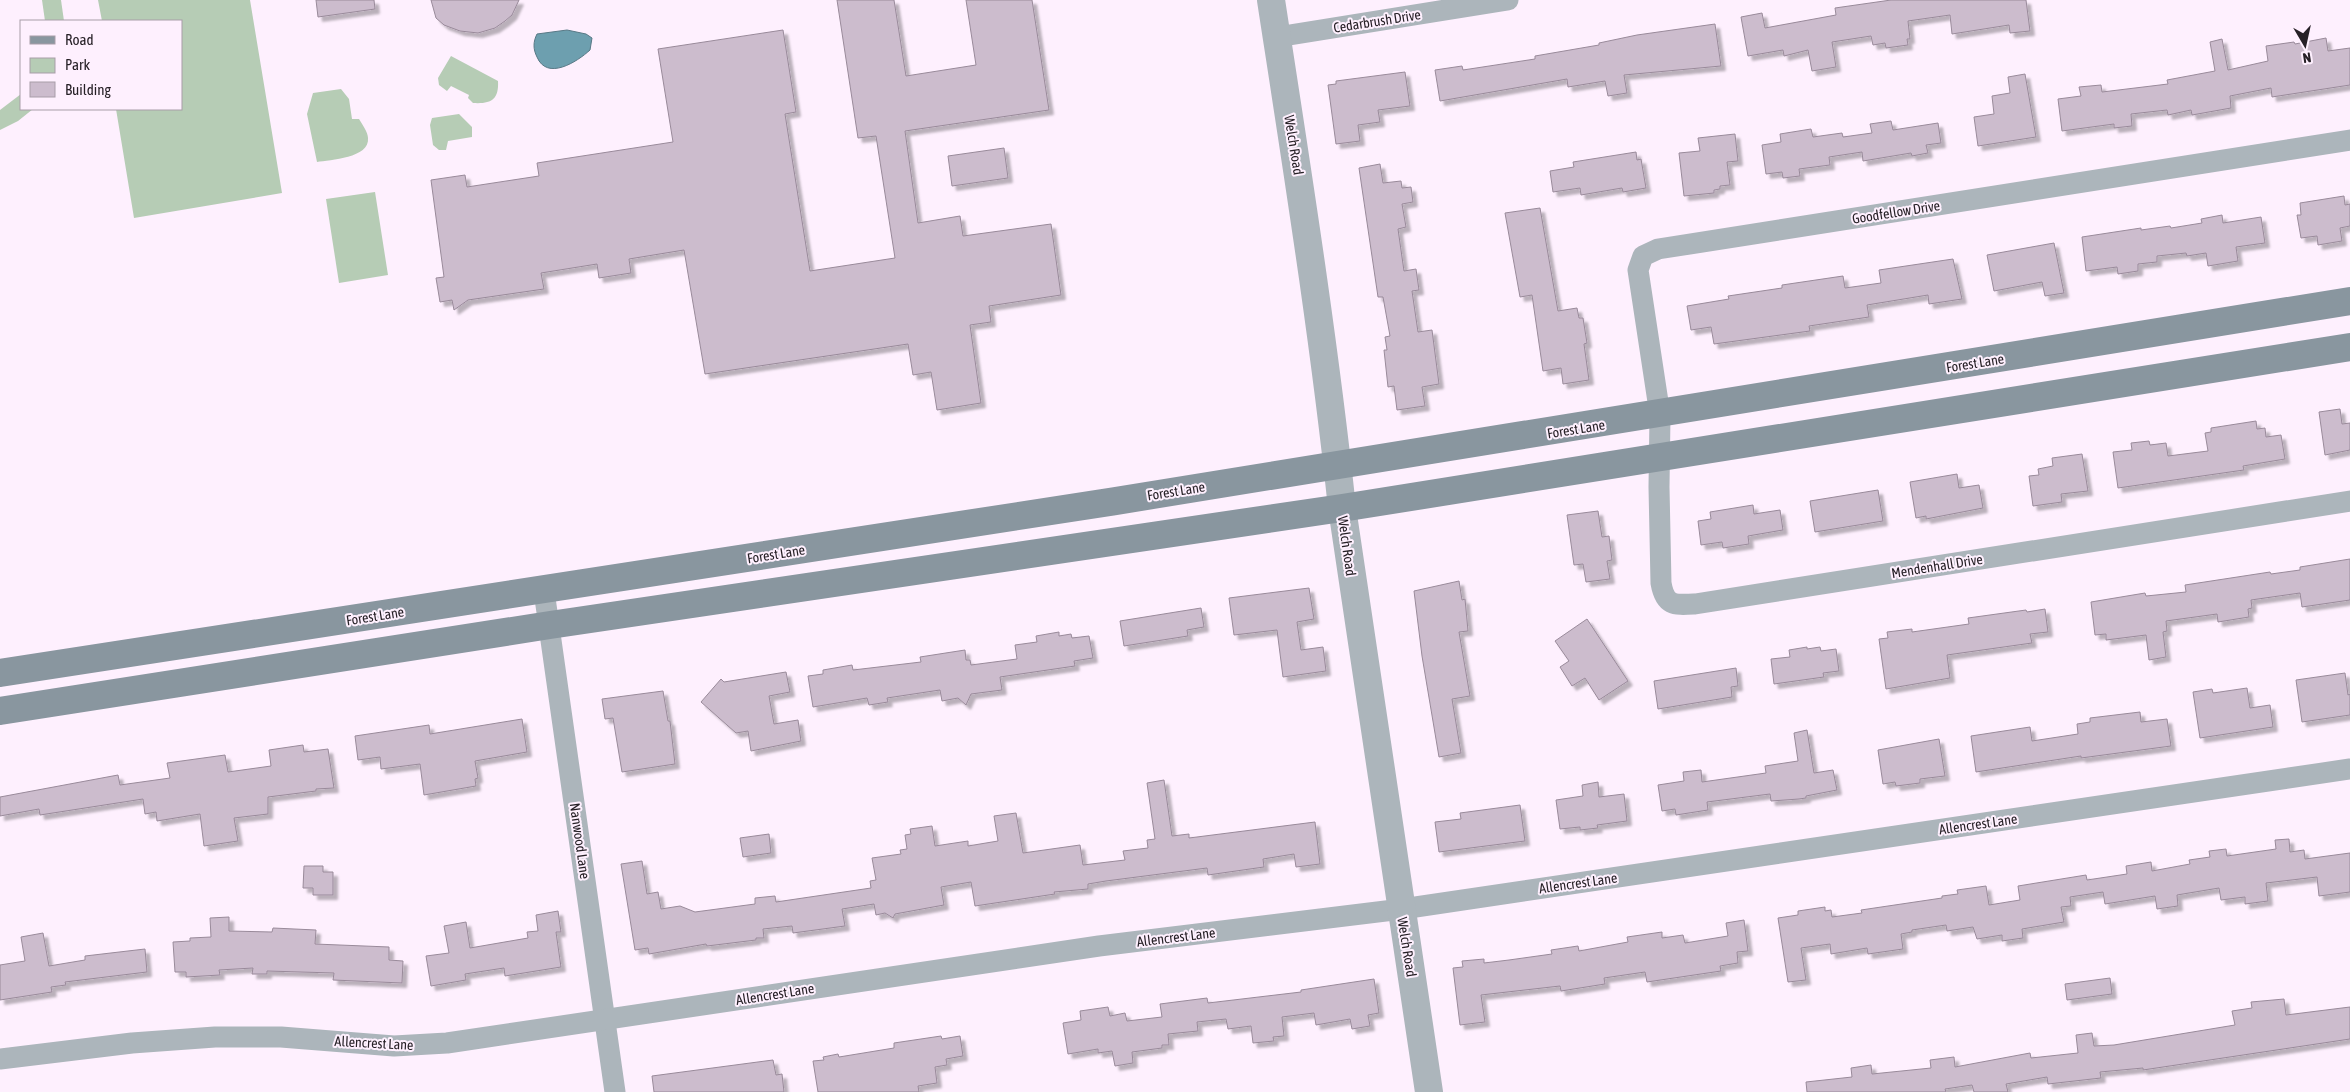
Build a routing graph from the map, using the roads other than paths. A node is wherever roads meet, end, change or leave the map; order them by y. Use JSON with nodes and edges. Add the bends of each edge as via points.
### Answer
{"nodes":[{"id":1,"x":1271,"y":0,"type":"edge"},
{"id":2,"x":1508,"y":0,"type":"edge"},
{"id":3,"x":1277,"y":37,"type":"junction"},
{"id":4,"x":2350,"y":140,"type":"edge"},
{"id":5,"x":2350,"y":301,"type":"edge"},
{"id":6,"x":2350,"y":347,"type":"edge"},
{"id":7,"x":1660,"y":415,"type":"junction"},
{"id":8,"x":1659,"y":457,"type":"junction"},
{"id":9,"x":1337,"y":465,"type":"junction"},
{"id":10,"x":2350,"y":501,"type":"edge"},
{"id":11,"x":1342,"y":508,"type":"junction"},
{"id":12,"x":915,"y":532,"type":"junction"},
{"id":13,"x":921,"y":570,"type":"junction"},
{"id":14,"x":544,"y":591,"type":"junction"},
{"id":15,"x":550,"y":626,"type":"junction"},
{"id":16,"x":0,"y":673,"type":"edge"},
{"id":17,"x":0,"y":711,"type":"edge"},
{"id":18,"x":2350,"y":769,"type":"edge"},
{"id":19,"x":1402,"y":909,"type":"junction"},
{"id":20,"x":604,"y":1020,"type":"junction"},
{"id":21,"x":0,"y":1059,"type":"edge"},
{"id":22,"x":615,"y":1092,"type":"edge"},
{"id":23,"x":1429,"y":1092,"type":"edge"}],
"edges":[{"from":1,"to":3,"type":"street","name":"Welch Road"},
{"from":2,"to":3,"type":"street","name":"Cedarbrush Drive"},
{"from":3,"to":9,"type":"street","name":"Welch Road","via":[[1310,246]]},
{"from":4,"to":7,"type":"street","name":"Goodfellow Drive","via":[[1658,249],[1643,256],[1638,270]]},
{"from":5,"to":7,"type":"main road","name":"Forest Lane"},
{"from":6,"to":8,"type":"main road"},
{"from":7,"to":8,"type":"street","name":"Goodfellow Drive"},
{"from":7,"to":9,"type":"main road","name":"Forest Lane"},
{"from":8,"to":10,"type":"street","name":"Mendenhall Drive","via":[[1661,583],[1664,596],[1671,603],[1680,605]]},
{"from":8,"to":11,"type":"main road"},
{"from":9,"to":11,"type":"street","name":"Welch Road"},
{"from":9,"to":12,"type":"main road","name":"Forest Lane"},
{"from":11,"to":13,"type":"main road"},
{"from":11,"to":19,"type":"street","name":"Welch Road"},
{"from":12,"to":13,"type":"main road"},
{"from":12,"to":14,"type":"main road","name":"Forest Lane"},
{"from":13,"to":15,"type":"main road"},
{"from":14,"to":15,"type":"street","name":"Nanwood Lane"},
{"from":14,"to":16,"type":"main road","name":"Forest Lane"},
{"from":15,"to":17,"type":"main road"},
{"from":15,"to":20,"type":"street","name":"Nanwood Lane"},
{"from":18,"to":19,"type":"street","name":"Allencrest Lane"},
{"from":19,"to":20,"type":"street","name":"Allencrest Lane","via":[[1099,946]]},
{"from":19,"to":23,"type":"street","name":"Welch Road"},
{"from":20,"to":21,"type":"street","name":"Allencrest Lane","via":[[447,1043],[394,1046],[281,1037],[215,1037]]},
{"from":20,"to":22,"type":"street","name":"Nanwood Lane"}]}
